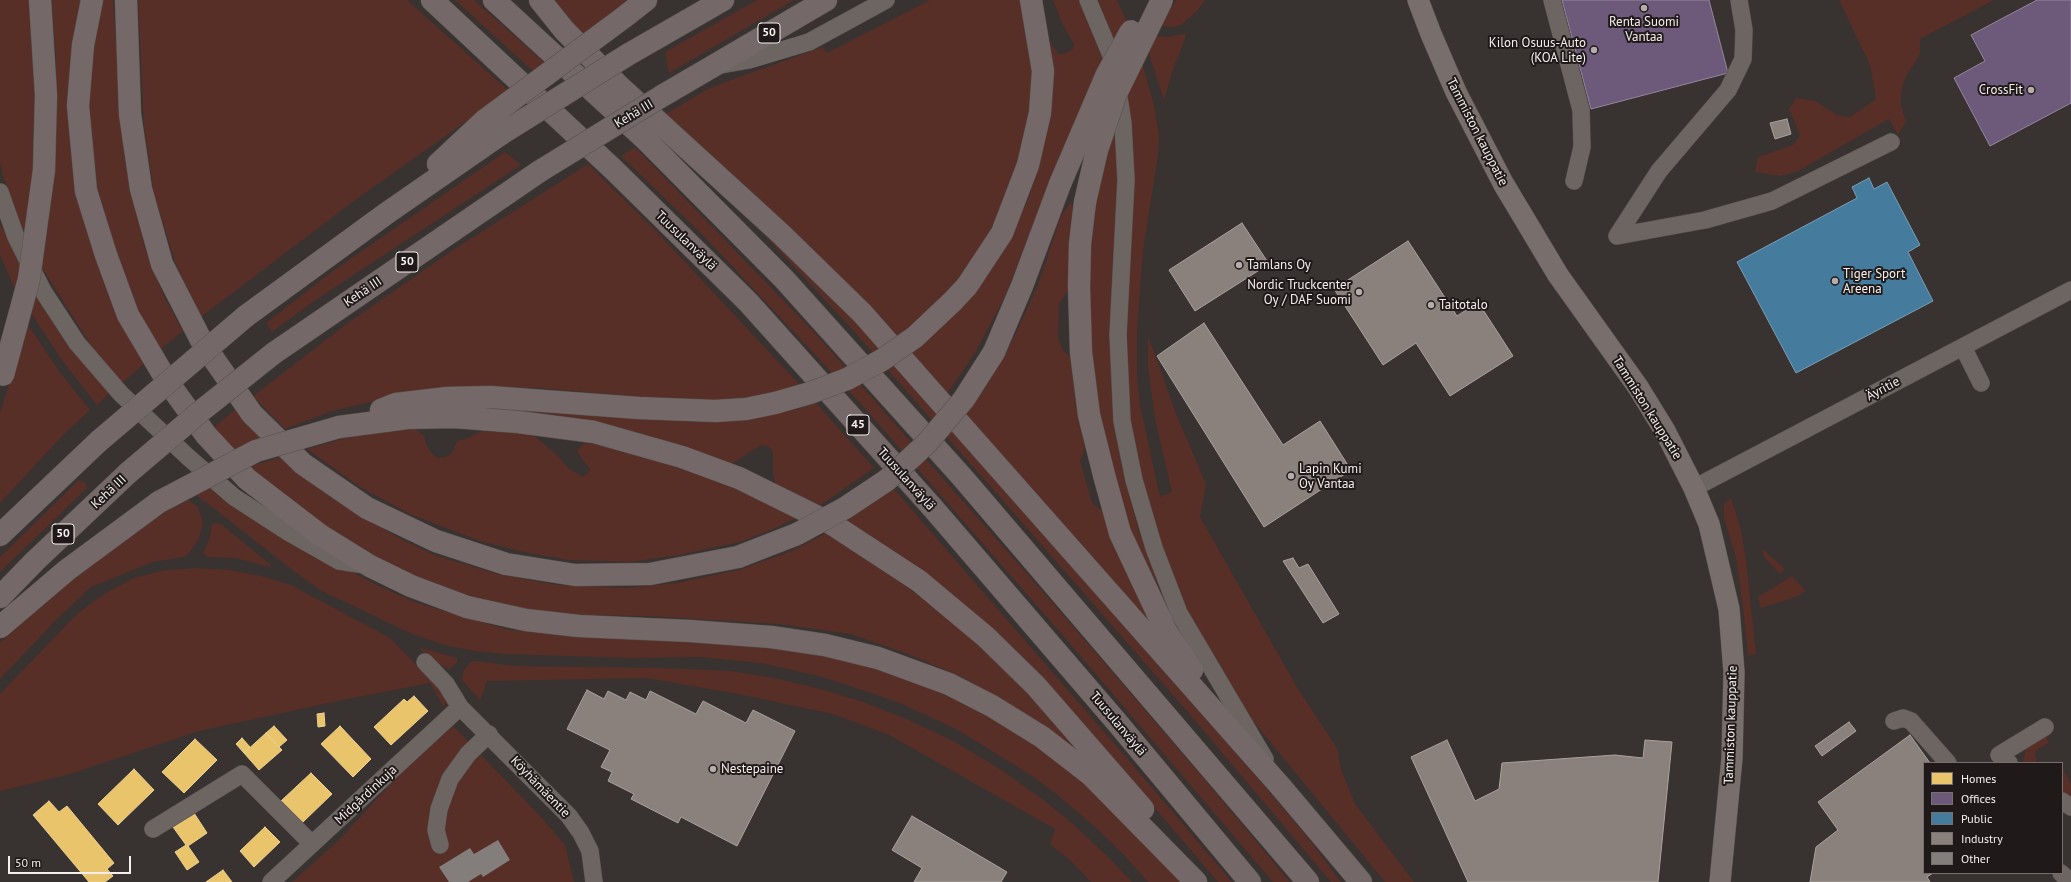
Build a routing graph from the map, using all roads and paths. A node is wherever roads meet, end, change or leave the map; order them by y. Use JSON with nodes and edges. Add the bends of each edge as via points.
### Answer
{"nodes":[{"id":1,"x":40,"y":0,"type":"edge"},
{"id":2,"x":92,"y":0,"type":"edge"},
{"id":3,"x":126,"y":0,"type":"edge"},
{"id":4,"x":432,"y":0,"type":"edge"},
{"id":5,"x":494,"y":0,"type":"edge"},
{"id":6,"x":540,"y":0,"type":"edge"},
{"id":7,"x":646,"y":0,"type":"edge"},
{"id":8,"x":723,"y":0,"type":"edge"},
{"id":9,"x":826,"y":0,"type":"edge"},
{"id":10,"x":886,"y":0,"type":"edge"},
{"id":11,"x":1031,"y":0,"type":"edge"},
{"id":12,"x":1088,"y":0,"type":"edge"},
{"id":13,"x":1156,"y":0,"type":"edge"},
{"id":14,"x":1162,"y":0,"type":"edge"},
{"id":15,"x":1418,"y":0,"type":"edge"},
{"id":16,"x":1552,"y":0,"type":"edge"},
{"id":17,"x":1738,"y":0,"type":"edge"},
{"id":18,"x":711,"y":67,"type":"junction"},
{"id":19,"x":493,"y":127,"type":"junction"},
{"id":20,"x":1892,"y":142,"type":"dead end"},
{"id":21,"x":1574,"y":181,"type":"dead end"},
{"id":22,"x":0,"y":192,"type":"edge"},
{"id":23,"x":2071,"y":290,"type":"edge"},
{"id":24,"x":1963,"y":347,"type":"junction"},
{"id":25,"x":2,"y":378,"type":"edge"},
{"id":26,"x":1981,"y":383,"type":"dead end"},
{"id":27,"x":339,"y":427,"type":"junction"},
{"id":28,"x":1694,"y":488,"type":"junction"},
{"id":29,"x":0,"y":535,"type":"edge"},
{"id":30,"x":370,"y":566,"type":"junction"},
{"id":31,"x":0,"y":597,"type":"edge"},
{"id":32,"x":0,"y":627,"type":"edge"},
{"id":33,"x":424,"y":662,"type":"dead end"},
{"id":34,"x":460,"y":707,"type":"junction"},
{"id":35,"x":1894,"y":721,"type":"dead end"},
{"id":36,"x":2041,"y":730,"type":"dead end"},
{"id":37,"x":489,"y":734,"type":"junction"},
{"id":38,"x":1239,"y":739,"type":"junction"},
{"id":39,"x":1947,"y":762,"type":"edge"},
{"id":40,"x":2008,"y":762,"type":"edge"},
{"id":41,"x":1281,"y":787,"type":"junction"},
{"id":42,"x":153,"y":829,"type":"dead end"},
{"id":43,"x":312,"y":844,"type":"junction"},
{"id":44,"x":440,"y":845,"type":"dead end"},
{"id":45,"x":2062,"y":874,"type":"edge"},
{"id":46,"x":271,"y":882,"type":"edge"},
{"id":47,"x":594,"y":882,"type":"edge"},
{"id":48,"x":1196,"y":882,"type":"edge"},
{"id":49,"x":1205,"y":882,"type":"edge"},
{"id":50,"x":1250,"y":882,"type":"edge"},
{"id":51,"x":1308,"y":882,"type":"edge"},
{"id":52,"x":1361,"y":882,"type":"edge"},
{"id":53,"x":1720,"y":882,"type":"edge"},
{"id":54,"x":2071,"y":882,"type":"edge"}],
"edges":[{"from":1,"to":25,"type":"highway","bridge":true,"via":[[46,95],[44,170],[29,279]]},
{"from":2,"to":30,"type":"highway","via":[[83,45],[78,106],[86,191],[128,315],[167,381],[206,435],[247,479],[320,535]]},
{"from":3,"to":13,"type":"highway","bridge":true,"via":[[131,122],[141,189],[162,264],[202,342],[252,414],[303,464],[367,508],[436,541],[506,564],[575,574],[650,574],[738,557],[797,534],[845,508],[888,480],[927,443],[964,399],[994,352],[1060,184],[1107,74],[1133,28]]},
{"from":4,"to":50,"type":"highway","name":"Tuusulanväylä","number":"45","via":[[614,170],[748,302],[932,507]]},
{"from":5,"to":51,"type":"highway","via":[[645,139],[784,279],[962,476]]},
{"from":6,"to":38,"type":"highway","via":[[564,30],[618,86],[781,234],[862,313]]},
{"from":7,"to":19,"type":"highway","bridge":true},
{"from":8,"to":19,"type":"highway","bridge":true},
{"from":9,"to":18,"type":"highway","name":"Kehä III","number":"50"},
{"from":10,"to":18,"type":"street","via":[[809,42],[749,60]]},
{"from":11,"to":27,"type":"highway","bridge":true,"via":[[1043,71],[1040,113],[1028,165],[1002,233],[971,281],[953,301],[915,337],[882,360],[847,379],[810,393],[746,409],[715,411],[490,398],[447,398],[396,404]]},
{"from":12,"to":41,"type":"street","via":[[1113,60],[1123,123],[1126,180],[1118,334],[1122,421],[1134,480],[1154,548],[1180,613]]},
{"from":14,"to":38,"type":"highway","bridge":true,"via":[[1116,94],[1097,150],[1085,202],[1080,244],[1081,352],[1089,415],[1120,533],[1166,631]]},
{"from":15,"to":28,"type":"main road","name":"Tammiston kauppatie","via":[[1456,92],[1516,207],[1558,275],[1638,387],[1665,431]]},
{"from":16,"to":21,"type":"street","via":[[1581,110],[1582,147]]},
{"from":17,"to":20,"type":"street","via":[[1744,30],[1743,59],[1728,90],[1659,171],[1617,236],[1705,220],[1772,201]]},
{"from":18,"to":31,"type":"highway","name":"Kehä III","number":"50","bridge":true,"via":[[540,171],[274,353],[128,473]]},
{"from":19,"to":29,"type":"highway","bridge":true,"via":[[386,213],[246,316],[99,442]]},
{"from":22,"to":30,"type":"street","via":[[16,237],[43,291],[77,343],[120,394],[234,497],[339,562]]},
{"from":23,"to":24,"type":"street","name":"Äyritie"},
{"from":24,"to":26,"type":"street"},
{"from":24,"to":28,"type":"street","name":"Äyritie"},
{"from":27,"to":32,"type":"highway","bridge":true,"via":[[256,451],[159,502],[67,570]]},
{"from":27,"to":49,"type":"highway","via":[[407,418],[454,417],[594,432],[682,457],[739,478],[832,524],[919,581],[986,637],[1036,686]]},
{"from":28,"to":53,"type":"main road","name":"Tammiston kauppatie","via":[[1709,524],[1724,580],[1734,672],[1732,758]]},
{"from":30,"to":48,"type":"highway","via":[[411,586],[467,606],[526,620],[579,626],[772,637],[825,645],[878,658],[949,684],[992,706],[1042,737],[1092,775]]},
{"from":33,"to":34,"type":"street","name":"Köyhämäentie","via":[[446,684]]},
{"from":34,"to":37,"type":"street","name":"Köyhämäentie"},
{"from":34,"to":43,"type":"street","name":"Midgårdinkuja"},
{"from":35,"to":39,"type":"street","via":[[1902,718],[1911,721]]},
{"from":36,"to":40,"type":"street","via":[[1998,755]]},
{"from":37,"to":44,"type":"street","via":[[468,754],[450,779],[439,809],[436,830]]},
{"from":37,"to":47,"type":"street","name":"Köyhämäentie","via":[[581,832],[590,851]]},
{"from":38,"to":41,"type":"highway"},
{"from":41,"to":52,"type":"highway"},
{"from":42,"to":43,"type":"street","via":[[242,774]]},
{"from":43,"to":46,"type":"street","name":"Midgårdinkuja"},
{"from":45,"to":54,"type":"street"}]}
